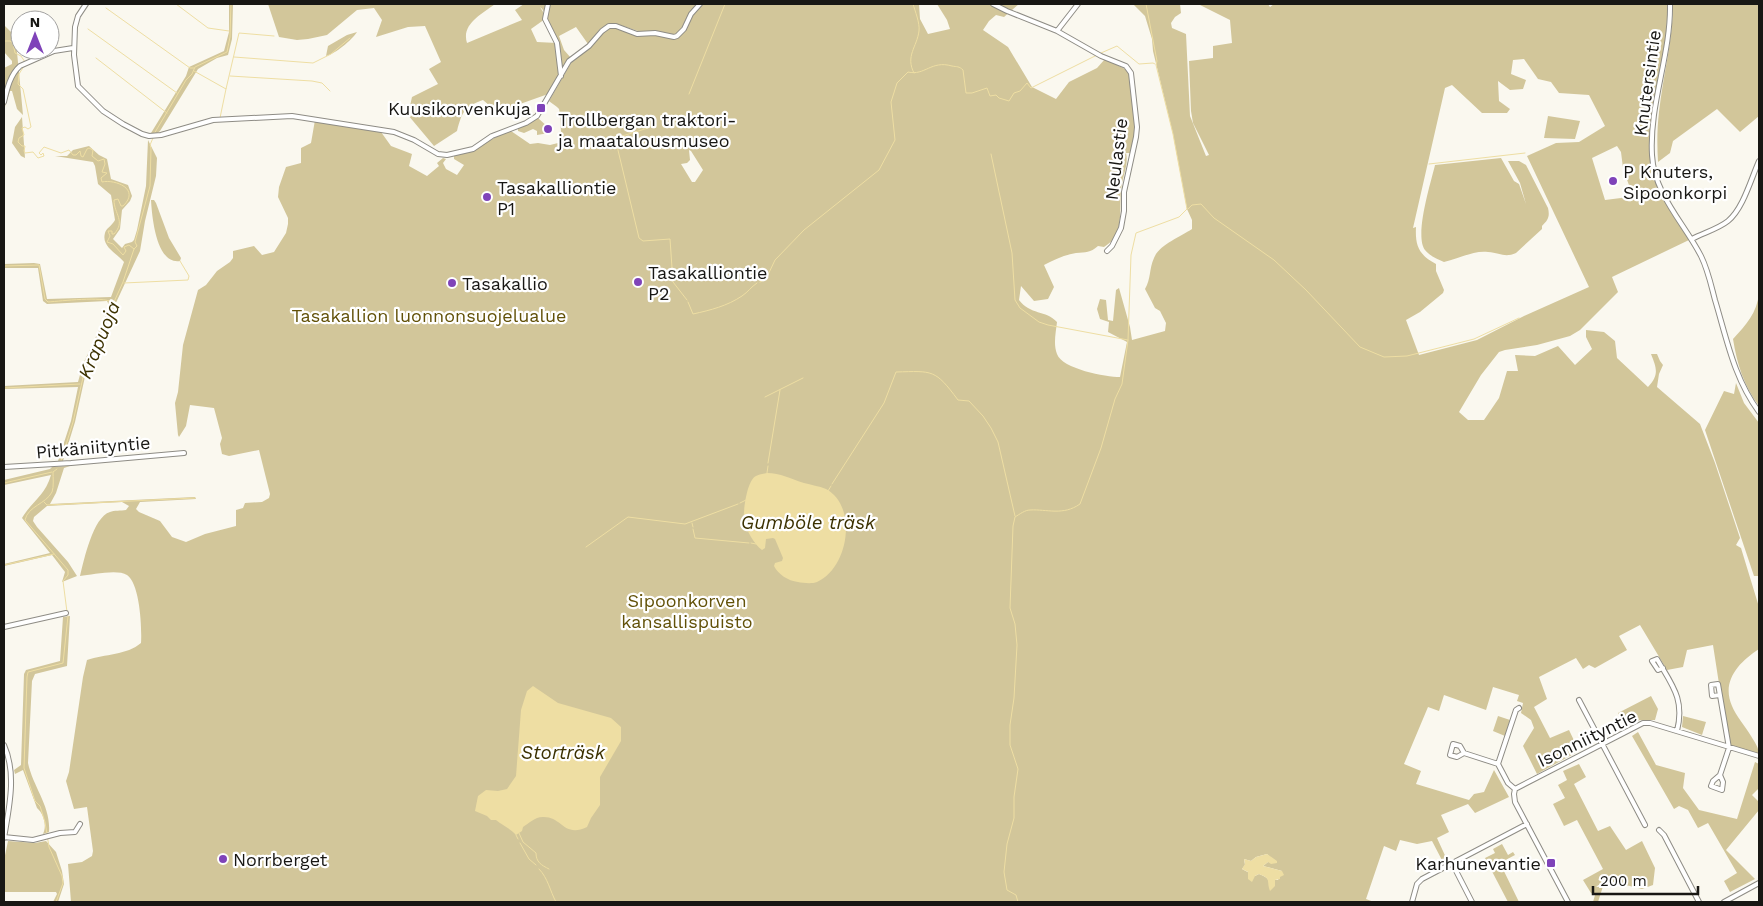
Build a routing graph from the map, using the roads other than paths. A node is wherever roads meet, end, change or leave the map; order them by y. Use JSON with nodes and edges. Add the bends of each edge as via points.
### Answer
{"nodes":[{"id":1,"x":86,"y":4,"type":"edge"},
{"id":2,"x":548,"y":4,"type":"edge"},
{"id":3,"x":700,"y":4,"type":"edge"},
{"id":4,"x":993,"y":4,"type":"edge"},
{"id":5,"x":1078,"y":4,"type":"edge"},
{"id":6,"x":1670,"y":4,"type":"edge"},
{"id":7,"x":1057,"y":31,"type":"junction"},
{"id":8,"x":73,"y":48,"type":"junction"},
{"id":9,"x":561,"y":76,"type":"junction"},
{"id":10,"x":4,"y":102,"type":"edge"},
{"id":11,"x":1759,"y":161,"type":"edge"},
{"id":12,"x":1692,"y":239,"type":"junction"},
{"id":13,"x":1107,"y":251,"type":"dead end"},
{"id":14,"x":1759,"y":412,"type":"edge"},
{"id":15,"x":184,"y":453,"type":"dead end"},
{"id":16,"x":4,"y":467,"type":"edge"},
{"id":17,"x":66,"y":613,"type":"dead end"},
{"id":18,"x":4,"y":627,"type":"edge"},
{"id":19,"x":1663,"y":668,"type":"dead end"},
{"id":20,"x":1720,"y":695,"type":"dead end"},
{"id":21,"x":1579,"y":700,"type":"dead end"},
{"id":22,"x":1519,"y":708,"type":"dead end"},
{"id":23,"x":1677,"y":731,"type":"junction"},
{"id":24,"x":1602,"y":744,"type":"junction"},
{"id":25,"x":4,"y":745,"type":"edge"},
{"id":26,"x":1729,"y":748,"type":"junction"},
{"id":27,"x":1464,"y":753,"type":"dead end"},
{"id":28,"x":1759,"y":756,"type":"edge"},
{"id":29,"x":1498,"y":764,"type":"junction"},
{"id":30,"x":1720,"y":775,"type":"dead end"},
{"id":31,"x":1515,"y":789,"type":"junction"},
{"id":32,"x":80,"y":824,"type":"dead end"},
{"id":33,"x":1527,"y":824,"type":"junction"},
{"id":34,"x":1645,"y":825,"type":"dead end"},
{"id":35,"x":1659,"y":830,"type":"dead end"},
{"id":36,"x":4,"y":838,"type":"edge"},
{"id":37,"x":1452,"y":864,"type":"junction"},
{"id":38,"x":1759,"y":883,"type":"edge"},
{"id":39,"x":1412,"y":902,"type":"edge"},
{"id":40,"x":1472,"y":902,"type":"edge"},
{"id":41,"x":1568,"y":902,"type":"edge"},
{"id":42,"x":1699,"y":902,"type":"edge"},
{"id":43,"x":1724,"y":902,"type":"edge"}],
"edges":[{"from":1,"to":8,"type":"street","via":[[76,21]]},
{"from":2,"to":9,"type":"street","via":[[545,19],[557,43]]},
{"from":3,"to":9,"type":"street","via":[[678,36],[637,34],[608,26],[569,62]]},
{"from":4,"to":7,"type":"street","name":"Neulastie"},
{"from":5,"to":7,"type":"street"},
{"from":6,"to":12,"type":"street","name":"Knutersintie","via":[[1669,30],[1652,132],[1652,157],[1665,198]]},
{"from":7,"to":13,"type":"street","name":"Neulastie","via":[[1126,66],[1131,73],[1137,127],[1124,192],[1123,219],[1118,236]]},
{"from":8,"to":9,"type":"street","via":[[76,79],[82,91],[103,111],[142,134],[161,135],[213,120],[292,116],[394,132],[443,155],[472,149],[492,136],[531,120],[540,112]]},
{"from":8,"to":10,"type":"street","via":[[60,49],[22,64],[13,74]]},
{"from":11,"to":12,"type":"street","via":[[1745,197],[1732,217]]},
{"from":12,"to":14,"type":"street","name":"Knutersintie","via":[[1709,276],[1733,364],[1746,395]]},
{"from":15,"to":16,"type":"street","name":"Pitkäniityntie"},
{"from":17,"to":18,"type":"street"},
{"from":19,"to":23,"type":"street","via":[[1680,706]]},
{"from":20,"to":26,"type":"street"},
{"from":21,"to":24,"type":"street"},
{"from":22,"to":29,"type":"street"},
{"from":23,"to":24,"type":"street","name":"Isonniityntie","via":[[1642,723]]},
{"from":23,"to":26,"type":"street","name":"Isonniityntie"},
{"from":24,"to":31,"type":"street","name":"Isonniityntie"},
{"from":24,"to":34,"type":"street"},
{"from":25,"to":36,"type":"street","via":[[11,780]]},
{"from":26,"to":28,"type":"street","name":"Isonniityntie"},
{"from":26,"to":30,"type":"street"},
{"from":27,"to":29,"type":"street"},
{"from":29,"to":31,"type":"street","via":[[1508,784]]},
{"from":31,"to":33,"type":"street","via":[[1515,802]]},
{"from":32,"to":36,"type":"street","via":[[75,832],[34,840]]},
{"from":33,"to":37,"type":"street"},
{"from":33,"to":41,"type":"street"},
{"from":35,"to":42,"type":"street"},
{"from":37,"to":39,"type":"street","via":[[1418,882]]},
{"from":37,"to":40,"type":"street"},
{"from":38,"to":43,"type":"street"}]}
